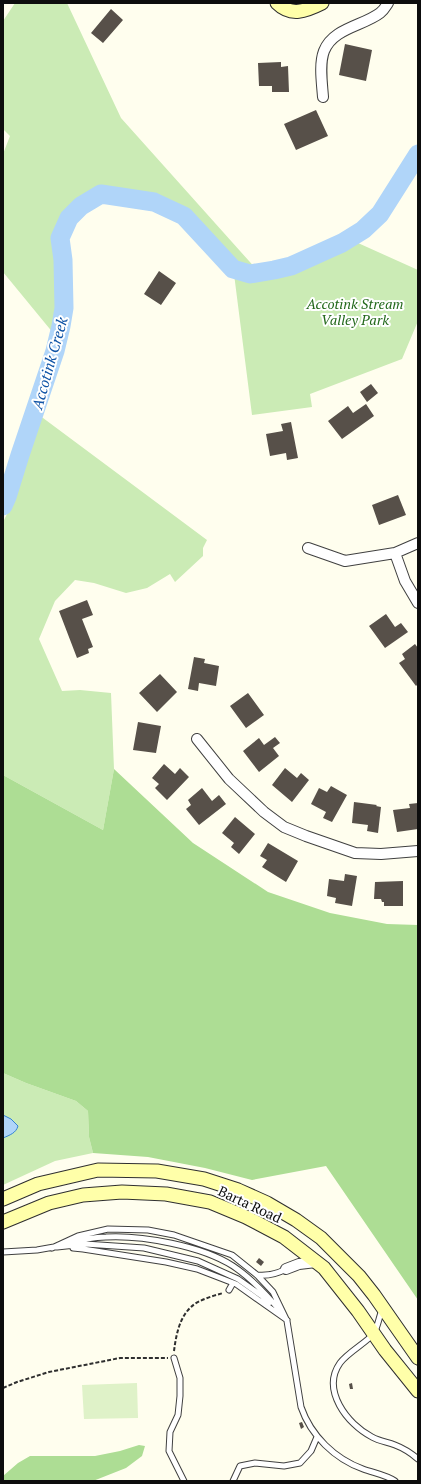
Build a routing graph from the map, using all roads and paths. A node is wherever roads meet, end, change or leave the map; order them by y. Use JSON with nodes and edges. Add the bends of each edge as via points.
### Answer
{"nodes":[{"id":1,"x":278,"y":3,"type":"edge"},
{"id":2,"x":322,"y":3,"type":"edge"},
{"id":3,"x":388,"y":3,"type":"edge"},
{"id":4,"x":323,"y":98,"type":"dead end"},
{"id":5,"x":418,"y":543,"type":"edge"},
{"id":6,"x":308,"y":548,"type":"dead end"},
{"id":7,"x":395,"y":553,"type":"junction"},
{"id":8,"x":418,"y":604,"type":"edge"},
{"id":9,"x":197,"y":739,"type":"dead end"},
{"id":10,"x":418,"y":851,"type":"edge"},
{"id":11,"x":3,"y":1199,"type":"edge"},
{"id":12,"x":3,"y":1222,"type":"edge"},
{"id":13,"x":52,"y":1248,"type":"junction"},
{"id":14,"x":3,"y":1252,"type":"edge"},
{"id":15,"x":316,"y":1262,"type":"junction"},
{"id":16,"x":286,"y":1269,"type":"joint"},
{"id":17,"x":257,"y":1275,"type":"junction"},
{"id":18,"x":233,"y":1283,"type":"junction"},
{"id":19,"x":229,"y":1290,"type":"joint"},
{"id":20,"x":383,"y":1308,"type":"junction"},
{"id":21,"x":287,"y":1321,"type":"junction"},
{"id":22,"x":374,"y":1334,"type":"junction"},
{"id":23,"x":174,"y":1358,"type":"junction"},
{"id":24,"x":418,"y":1358,"type":"edge"},
{"id":25,"x":3,"y":1388,"type":"edge"},
{"id":26,"x":418,"y":1391,"type":"edge"},
{"id":27,"x":317,"y":1436,"type":"junction"},
{"id":28,"x":418,"y":1459,"type":"edge"},
{"id":29,"x":184,"y":1481,"type":"edge"},
{"id":30,"x":233,"y":1481,"type":"edge"},
{"id":31,"x":395,"y":1481,"type":"edge"}],
"edges":[{"from":1,"to":2,"type":"street","via":[[286,10],[300,12]]},
{"from":3,"to":4,"type":"street","via":[[382,12],[346,30],[324,50]]},
{"from":5,"to":7,"type":"street"},
{"from":6,"to":7,"type":"street","via":[[344,561]]},
{"from":7,"to":8,"type":"street","via":[[405,581]]},
{"from":9,"to":10,"type":"street","via":[[229,779],[284,827],[355,853]]},
{"from":11,"to":20,"type":"street","name":"Barta Road","via":[[38,1184],[98,1170],[157,1171],[204,1179],[267,1203],[302,1224],[344,1259]]},
{"from":12,"to":15,"type":"street","name":"Barta Road","via":[[49,1203],[83,1195],[122,1192],[166,1194],[210,1202],[246,1217],[284,1237]]},
{"from":13,"to":14,"type":"lane"},
{"from":13,"to":17,"type":"lane","via":[[78,1236],[108,1230],[148,1230],[174,1235],[232,1255]]},
{"from":13,"to":18,"type":"lane","via":[[83,1249],[166,1262],[197,1269]]},
{"from":13,"to":21,"type":"lane","via":[[85,1244],[144,1248],[198,1260],[238,1279],[262,1296]]},
{"from":13,"to":21,"type":"lane","via":[[79,1240],[106,1237],[133,1238],[202,1252],[233,1266],[264,1292]]},
{"from":15,"to":16,"type":"street"},
{"from":15,"to":22,"type":"street","name":"Barta Road","via":[[324,1268]]},
{"from":16,"to":17,"type":"lane","via":[[273,1274]]},
{"from":17,"to":21,"type":"lane","via":[[273,1292]]},
{"from":18,"to":19,"type":"lane"},
{"from":18,"to":21,"type":"lane"},
{"from":19,"to":23,"type":"path","via":[[192,1306],[182,1317]]},
{"from":20,"to":22,"type":"lane"},
{"from":20,"to":24,"type":"street","name":"Barta Road"},
{"from":21,"to":27,"type":"lane","via":[[301,1407]]},
{"from":22,"to":26,"type":"street","name":"Barta Road"},
{"from":22,"to":28,"type":"lane","via":[[348,1354],[339,1365],[333,1382],[337,1400],[347,1417],[368,1435],[404,1449]]},
{"from":23,"to":25,"type":"path","via":[[120,1358],[49,1372]]},
{"from":23,"to":29,"type":"lane","via":[[180,1378],[180,1396],[178,1415],[170,1432],[169,1451]]},
{"from":27,"to":30,"type":"lane","via":[[311,1452],[300,1463],[284,1466],[255,1463],[240,1466]]},
{"from":27,"to":31,"type":"lane","via":[[337,1456],[362,1469]]}]}
